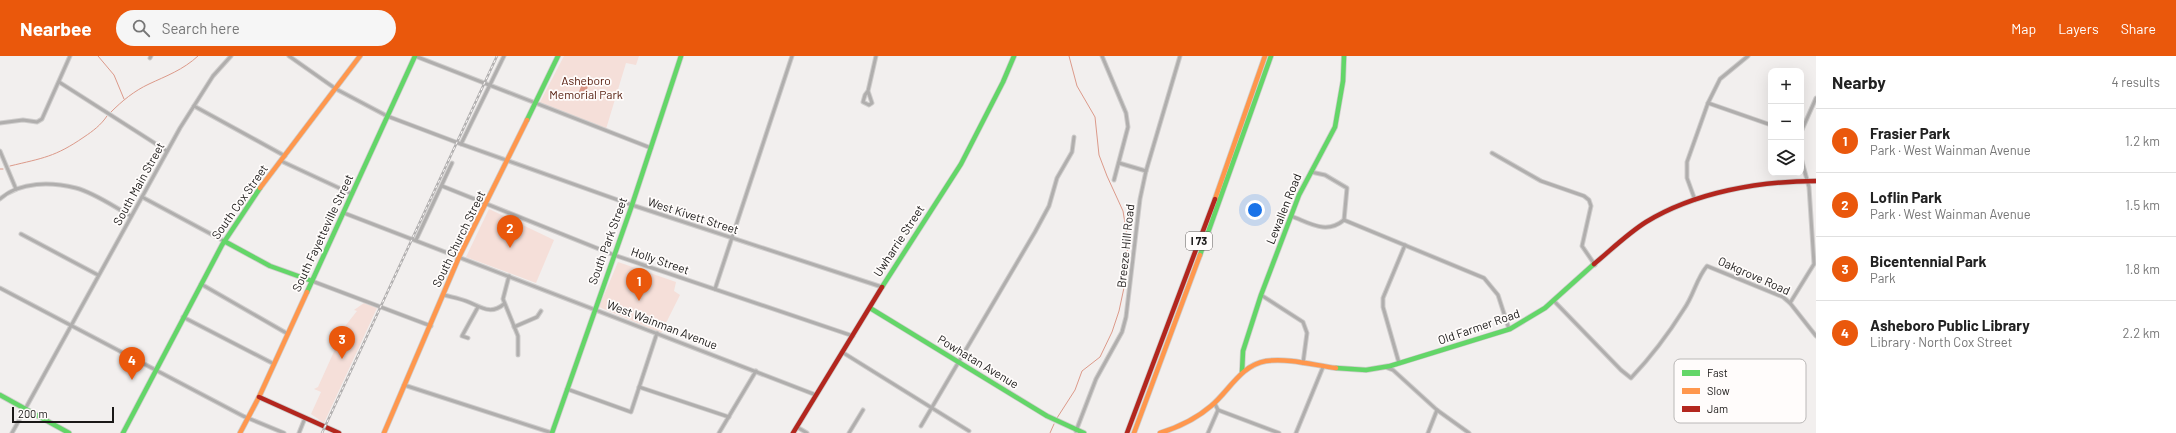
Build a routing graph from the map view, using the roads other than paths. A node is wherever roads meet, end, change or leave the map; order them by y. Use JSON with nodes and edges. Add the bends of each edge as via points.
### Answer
{"nodes":[{"id":1,"x":70,"y":56,"type":"edge"},
{"id":2,"x":231,"y":56,"type":"edge"},
{"id":3,"x":289,"y":56,"type":"edge"},
{"id":4,"x":360,"y":56,"type":"edge"},
{"id":5,"x":415,"y":56,"type":"edge"},
{"id":6,"x":504,"y":56,"type":"edge"},
{"id":7,"x":558,"y":56,"type":"edge"},
{"id":8,"x":681,"y":56,"type":"edge"},
{"id":9,"x":792,"y":56,"type":"edge"},
{"id":10,"x":876,"y":56,"type":"edge"},
{"id":11,"x":1014,"y":56,"type":"edge"},
{"id":12,"x":1102,"y":56,"type":"edge"},
{"id":13,"x":1180,"y":56,"type":"edge"},
{"id":14,"x":1265,"y":56,"type":"edge"},
{"id":15,"x":1271,"y":56,"type":"edge"},
{"id":16,"x":1344,"y":56,"type":"edge"},
{"id":17,"x":1748,"y":56,"type":"edge"},
{"id":18,"x":59,"y":82,"type":"junction"},
{"id":19,"x":489,"y":86,"type":"junction"},
{"id":20,"x":336,"y":89,"type":"junction"},
{"id":21,"x":868,"y":90,"type":"dead end"},
{"id":22,"x":1816,"y":98,"type":"edge"},
{"id":23,"x":1708,"y":103,"type":"junction"},
{"id":24,"x":535,"y":104,"type":"junction"},
{"id":25,"x":194,"y":106,"type":"junction"},
{"id":26,"x":387,"y":116,"type":"junction"},
{"id":27,"x":0,"y":123,"type":"edge"},
{"id":28,"x":1768,"y":124,"type":"edge"},
{"id":29,"x":1804,"y":125,"type":"edge"},
{"id":30,"x":1074,"y":137,"type":"dead end"},
{"id":31,"x":461,"y":144,"type":"junction"},
{"id":32,"x":651,"y":148,"type":"junction"},
{"id":33,"x":0,"y":151,"type":"edge"},
{"id":34,"x":167,"y":151,"type":"junction"},
{"id":35,"x":1492,"y":153,"type":"dead end"},
{"id":36,"x":285,"y":156,"type":"junction"},
{"id":37,"x":281,"y":161,"type":"junction"},
{"id":38,"x":508,"y":161,"type":"junction"},
{"id":39,"x":452,"y":163,"type":"dead end"},
{"id":40,"x":1119,"y":163,"type":"junction"},
{"id":41,"x":1146,"y":171,"type":"junction"},
{"id":42,"x":1804,"y":171,"type":"edge"},
{"id":43,"x":1310,"y":172,"type":"junction"},
{"id":44,"x":1114,"y":180,"type":"dead end"},
{"id":45,"x":1806,"y":180,"type":"junction"},
{"id":46,"x":1816,"y":181,"type":"edge"},
{"id":47,"x":442,"y":186,"type":"junction"},
{"id":48,"x":16,"y":189,"type":"junction"},
{"id":49,"x":353,"y":194,"type":"junction"},
{"id":50,"x":142,"y":197,"type":"junction"},
{"id":51,"x":0,"y":199,"type":"edge"},
{"id":52,"x":1695,"y":200,"type":"junction"},
{"id":53,"x":486,"y":204,"type":"junction"},
{"id":54,"x":632,"y":205,"type":"junction"},
{"id":55,"x":344,"y":213,"type":"junction"},
{"id":56,"x":131,"y":216,"type":"junction"},
{"id":57,"x":1291,"y":216,"type":"junction"},
{"id":58,"x":1344,"y":220,"type":"junction"},
{"id":59,"x":21,"y":234,"type":"dead end"},
{"id":60,"x":732,"y":238,"type":"junction"},
{"id":61,"x":416,"y":240,"type":"junction"},
{"id":62,"x":224,"y":241,"type":"junction"},
{"id":63,"x":1405,"y":245,"type":"junction"},
{"id":64,"x":614,"y":255,"type":"junction"},
{"id":65,"x":459,"y":257,"type":"junction"},
{"id":66,"x":1595,"y":265,"type":"junction"},
{"id":67,"x":98,"y":275,"type":"junction"},
{"id":68,"x":509,"y":276,"type":"junction"},
{"id":69,"x":312,"y":281,"type":"junction"},
{"id":70,"x":200,"y":284,"type":"junction"},
{"id":71,"x":882,"y":287,"type":"junction"},
{"id":72,"x":0,"y":288,"type":"edge"},
{"id":73,"x":716,"y":289,"type":"junction"},
{"id":74,"x":444,"y":295,"type":"junction"},
{"id":75,"x":1261,"y":295,"type":"junction"},
{"id":76,"x":1554,"y":301,"type":"junction"},
{"id":77,"x":1790,"y":303,"type":"junction"},
{"id":78,"x":504,"y":304,"type":"junction"},
{"id":79,"x":478,"y":307,"type":"junction"},
{"id":80,"x":870,"y":308,"type":"junction"},
{"id":81,"x":594,"y":309,"type":"junction"},
{"id":82,"x":541,"y":311,"type":"dead end"},
{"id":83,"x":183,"y":317,"type":"junction"},
{"id":84,"x":70,"y":326,"type":"junction"},
{"id":85,"x":431,"y":326,"type":"junction"},
{"id":86,"x":514,"y":327,"type":"junction"},
{"id":87,"x":1509,"y":329,"type":"junction"},
{"id":88,"x":657,"y":333,"type":"junction"},
{"id":89,"x":288,"y":334,"type":"junction"},
{"id":90,"x":853,"y":336,"type":"junction"},
{"id":91,"x":1816,"y":336,"type":"edge"},
{"id":92,"x":468,"y":338,"type":"dead end"},
{"id":93,"x":842,"y":352,"type":"junction"},
{"id":94,"x":518,"y":355,"type":"dead end"},
{"id":95,"x":959,"y":363,"type":"junction"},
{"id":96,"x":1303,"y":363,"type":"junction"},
{"id":97,"x":1400,"y":363,"type":"junction"},
{"id":98,"x":274,"y":364,"type":"junction"},
{"id":99,"x":1323,"y":367,"type":"junction"},
{"id":100,"x":1385,"y":367,"type":"junction"},
{"id":101,"x":155,"y":371,"type":"junction"},
{"id":102,"x":756,"y":371,"type":"junction"},
{"id":103,"x":1242,"y":372,"type":"junction"},
{"id":104,"x":404,"y":385,"type":"junction"},
{"id":105,"x":640,"y":387,"type":"junction"},
{"id":106,"x":567,"y":389,"type":"junction"},
{"id":107,"x":0,"y":395,"type":"edge"},
{"id":108,"x":816,"y":395,"type":"junction"},
{"id":109,"x":259,"y":397,"type":"junction"},
{"id":110,"x":1215,"y":404,"type":"junction"},
{"id":111,"x":931,"y":408,"type":"junction"},
{"id":112,"x":25,"y":409,"type":"junction"},
{"id":113,"x":863,"y":410,"type":"dead end"},
{"id":114,"x":1218,"y":410,"type":"junction"},
{"id":115,"x":1437,"y":410,"type":"junction"},
{"id":116,"x":249,"y":417,"type":"junction"},
{"id":117,"x":729,"y":417,"type":"junction"},
{"id":118,"x":305,"y":418,"type":"junction"},
{"id":119,"x":921,"y":426,"type":"dead end"},
{"id":120,"x":797,"y":427,"type":"junction"},
{"id":121,"x":969,"y":430,"type":"dead end"},
{"id":122,"x":1076,"y":432,"type":"edge"},
{"id":123,"x":12,"y":433,"type":"edge"},
{"id":124,"x":70,"y":433,"type":"edge"},
{"id":125,"x":122,"y":433,"type":"edge"},
{"id":126,"x":240,"y":433,"type":"edge"},
{"id":127,"x":284,"y":433,"type":"edge"},
{"id":128,"x":299,"y":433,"type":"edge"},
{"id":129,"x":339,"y":433,"type":"edge"},
{"id":130,"x":384,"y":433,"type":"edge"},
{"id":131,"x":552,"y":433,"type":"edge"},
{"id":132,"x":719,"y":433,"type":"edge"},
{"id":133,"x":793,"y":433,"type":"edge"},
{"id":134,"x":807,"y":433,"type":"edge"},
{"id":135,"x":849,"y":433,"type":"edge"},
{"id":136,"x":1084,"y":433,"type":"edge"},
{"id":137,"x":1127,"y":433,"type":"edge"},
{"id":138,"x":1134,"y":433,"type":"edge"},
{"id":139,"x":1160,"y":433,"type":"edge"},
{"id":140,"x":1208,"y":433,"type":"edge"},
{"id":141,"x":1279,"y":433,"type":"edge"},
{"id":142,"x":1296,"y":433,"type":"edge"},
{"id":143,"x":1428,"y":433,"type":"edge"},
{"id":144,"x":1469,"y":433,"type":"edge"}],
"edges":[{"from":1,"to":18,"type":"street"},
{"from":2,"to":25,"type":"street","name":"South Main Street","via":[[213,76]]},
{"from":3,"to":20,"type":"street","name":"West Kivett Street"},
{"from":4,"to":20,"type":"main road","name":"South Cox Street"},
{"from":5,"to":19,"type":"street"},
{"from":5,"to":26,"type":"main road","name":"South Fayetteville Street"},
{"from":6,"to":19,"type":"street"},
{"from":7,"to":24,"type":"main road","name":"South Church Street"},
{"from":8,"to":32,"type":"main road","name":"South Park Street"},
{"from":9,"to":60,"type":"street"},
{"from":10,"to":21,"type":"street"},
{"from":11,"to":71,"type":"main road","name":"Uwharrie Street","via":[[961,164]]},
{"from":12,"to":40,"type":"street","via":[[1127,120],[1127,132]]},
{"from":13,"to":41,"type":"street","name":"Breeze Hill Road"},
{"from":14,"to":137,"type":"main road","number":"I 73","via":[[1237,140]]},
{"from":15,"to":138,"type":"main road","number":"I 73","via":[[1242,143]]},
{"from":16,"to":43,"type":"main road","name":"Lewallen Road","via":[[1343,82],[1335,128],[1330,141]]},
{"from":17,"to":23,"type":"street","via":[[1720,79]]},
{"from":18,"to":27,"type":"street","via":[[42,119],[37,122],[23,120]]},
{"from":18,"to":34,"type":"street"},
{"from":19,"to":24,"type":"street"},
{"from":19,"to":31,"type":"street"},
{"from":20,"to":26,"type":"street","name":"West Kivett Street"},
{"from":20,"to":36,"type":"main road","name":"South Cox Street"},
{"from":22,"to":29,"type":"street"},
{"from":23,"to":28,"type":"street"},
{"from":23,"to":52,"type":"street","via":[[1687,162],[1687,178]]},
{"from":24,"to":32,"type":"street"},
{"from":24,"to":38,"type":"main road","name":"South Church Street"},
{"from":25,"to":34,"type":"street","name":"South Main Street"},
{"from":25,"to":36,"type":"street"},
{"from":26,"to":31,"type":"street","name":"West Kivett Street"},
{"from":26,"to":49,"type":"main road","name":"South Fayetteville Street"},
{"from":30,"to":95,"type":"street","via":[[1072,152],[1057,178],[1049,206]]},
{"from":31,"to":38,"type":"street","name":"West Kivett Street"},
{"from":32,"to":54,"type":"main road","name":"South Park Street"},
{"from":33,"to":48,"type":"street"},
{"from":34,"to":50,"type":"street","name":"South Main Street"},
{"from":35,"to":66,"type":"street","via":[[1541,181],[1589,200],[1591,206],[1582,246]]},
{"from":36,"to":37,"type":"main road","name":"South Cox Street"},
{"from":37,"to":49,"type":"street"},
{"from":37,"to":62,"type":"main road","name":"South Cox Street"},
{"from":38,"to":53,"type":"main road","name":"South Church Street"},
{"from":38,"to":54,"type":"street","name":"West Kivett Street"},
{"from":39,"to":47,"type":"street"},
{"from":40,"to":41,"type":"street"},
{"from":40,"to":44,"type":"street"},
{"from":41,"to":122,"type":"street","name":"Breeze Hill Road","via":[[1122,332],[1096,379]]},
{"from":42,"to":45,"type":"street","name":"Oakgrove Road"},
{"from":43,"to":57,"type":"main road","name":"Lewallen Road"},
{"from":43,"to":58,"type":"street","via":[[1325,175],[1347,188]]},
{"from":45,"to":46,"type":"main road","name":"Old Farmer Road"},
{"from":45,"to":52,"type":"main road","name":"Old Farmer Road","via":[[1746,188]]},
{"from":45,"to":77,"type":"street","name":"Oakgrove Road","via":[[1809,187],[1814,264]]},
{"from":47,"to":53,"type":"street","name":"Holly Street"},
{"from":47,"to":61,"type":"street"},
{"from":48,"to":51,"type":"street"},
{"from":48,"to":56,"type":"street","via":[[32,185],[77,188]]},
{"from":49,"to":55,"type":"main road","name":"South Fayetteville Street"},
{"from":50,"to":56,"type":"street","name":"South Main Street"},
{"from":50,"to":62,"type":"street"},
{"from":52,"to":66,"type":"main road","name":"Old Farmer Road","via":[[1646,221]]},
{"from":53,"to":64,"type":"street","name":"Holly Street"},
{"from":53,"to":65,"type":"main road","name":"South Church Street"},
{"from":54,"to":60,"type":"street","name":"West Kivett Street"},
{"from":54,"to":64,"type":"main road","name":"South Park Street"},
{"from":55,"to":61,"type":"street","name":"West Wainman Avenue"},
{"from":55,"to":69,"type":"main road","name":"South Fayetteville Street"},
{"from":56,"to":67,"type":"street","name":"South Main Street"},
{"from":57,"to":58,"type":"street","via":[[1325,229]]},
{"from":57,"to":75,"type":"main road","name":"Lewallen Road"},
{"from":58,"to":63,"type":"street"},
{"from":59,"to":67,"type":"street"},
{"from":60,"to":71,"type":"street","name":"West Kivett Street"},
{"from":60,"to":73,"type":"street"},
{"from":61,"to":65,"type":"street","name":"West Wainman Avenue"},
{"from":62,"to":69,"type":"main road","via":[[275,268]]},
{"from":62,"to":70,"type":"main road","name":"South Cox Street"},
{"from":63,"to":87,"type":"street","via":[[1484,278],[1498,295]]},
{"from":63,"to":97,"type":"street","via":[[1383,298],[1383,307]]},
{"from":64,"to":73,"type":"street","name":"Holly Street"},
{"from":64,"to":81,"type":"main road","name":"South Park Street"},
{"from":65,"to":68,"type":"street","name":"West Wainman Avenue"},
{"from":65,"to":74,"type":"main road","name":"South Church Street"},
{"from":66,"to":76,"type":"main road","name":"Old Farmer Road"},
{"from":67,"to":84,"type":"street","name":"South Main Street"},
{"from":68,"to":78,"type":"street","via":[[503,291]]},
{"from":68,"to":81,"type":"street","name":"West Wainman Avenue"},
{"from":69,"to":85,"type":"street"},
{"from":69,"to":89,"type":"main road","name":"South Fayetteville Street"},
{"from":70,"to":83,"type":"main road","name":"South Cox Street"},
{"from":70,"to":89,"type":"street"},
{"from":71,"to":80,"type":"main road","name":"Uwharrie Street"},
{"from":72,"to":84,"type":"street"},
{"from":73,"to":90,"type":"street","name":"Holly Street"},
{"from":74,"to":79,"type":"street"},
{"from":74,"to":85,"type":"main road","name":"South Church Street"},
{"from":75,"to":96,"type":"street","via":[[1303,322],[1307,333]]},
{"from":75,"to":103,"type":"main road","name":"Lewallen Road","via":[[1243,352]]},
{"from":76,"to":77,"type":"street","name":"Oakgrove Road","via":[[1621,370],[1632,378],[1684,309],[1693,294],[1699,275],[1707,266],[1783,297]]},
{"from":76,"to":87,"type":"main road","name":"Old Farmer Road","via":[[1526,322]]},
{"from":77,"to":91,"type":"street"},
{"from":78,"to":79,"type":"street","via":[[491,310]]},
{"from":78,"to":86,"type":"street"},
{"from":79,"to":92,"type":"street","via":[[462,336]]},
{"from":80,"to":90,"type":"main road","name":"Uwharrie Street"},
{"from":80,"to":95,"type":"main road","name":"Powhatan Avenue"},
{"from":81,"to":88,"type":"street","name":"West Wainman Avenue"},
{"from":81,"to":106,"type":"main road","name":"South Park Street"},
{"from":82,"to":86,"type":"street","via":[[537,317]]},
{"from":83,"to":98,"type":"street"},
{"from":83,"to":101,"type":"main road","name":"South Cox Street"},
{"from":84,"to":101,"type":"street"},
{"from":84,"to":112,"type":"street","name":"South Main Street"},
{"from":85,"to":104,"type":"main road","name":"South Church Street"},
{"from":86,"to":94,"type":"street","via":[[518,336]]},
{"from":87,"to":97,"type":"main road","name":"Old Farmer Road"},
{"from":88,"to":102,"type":"street","name":"West Wainman Avenue"},
{"from":88,"to":105,"type":"street"},
{"from":89,"to":98,"type":"main road","name":"South Fayetteville Street"},
{"from":90,"to":93,"type":"main road","name":"Uwharrie Street"},
{"from":93,"to":108,"type":"main road","name":"Uwharrie Street"},
{"from":93,"to":111,"type":"street"},
{"from":95,"to":111,"type":"street"},
{"from":95,"to":122,"type":"main road","name":"Powhatan Avenue"},
{"from":96,"to":99,"type":"main road","name":"Old Farmer Road"},
{"from":96,"to":103,"type":"main road","name":"Old Farmer Road","via":[[1263,361]]},
{"from":97,"to":100,"type":"main road","name":"Old Farmer Road"},
{"from":98,"to":109,"type":"main road","name":"South Fayetteville Street"},
{"from":99,"to":100,"type":"main road","name":"Old Farmer Road","via":[[1357,371]]},
{"from":99,"to":142,"type":"street"},
{"from":100,"to":115,"type":"street","via":[[1393,370]]},
{"from":101,"to":116,"type":"street"},
{"from":101,"to":125,"type":"main road","name":"South Cox Street"},
{"from":102,"to":108,"type":"street","name":"West Wainman Avenue"},
{"from":102,"to":117,"type":"street"},
{"from":103,"to":110,"type":"main road","name":"Old Farmer Road"},
{"from":104,"to":130,"type":"main road","name":"South Church Street"},
{"from":104,"to":131,"type":"street"},
{"from":105,"to":106,"type":"street","via":[[631,412]]},
{"from":105,"to":117,"type":"street"},
{"from":106,"to":131,"type":"main road","name":"South Park Street"},
{"from":107,"to":112,"type":"main road"},
{"from":108,"to":120,"type":"main road","name":"Uwharrie Street"},
{"from":109,"to":116,"type":"main road","name":"South Fayetteville Street"},
{"from":109,"to":118,"type":"main road"},
{"from":110,"to":114,"type":"street"},
{"from":110,"to":139,"type":"main road","name":"Old Farmer Road","via":[[1197,418]]},
{"from":111,"to":119,"type":"street"},
{"from":111,"to":121,"type":"street"},
{"from":112,"to":123,"type":"street","name":"South Main Street"},
{"from":112,"to":124,"type":"main road"},
{"from":113,"to":135,"type":"street"},
{"from":114,"to":140,"type":"street"},
{"from":114,"to":141,"type":"street"},
{"from":115,"to":143,"type":"street"},
{"from":115,"to":144,"type":"street"},
{"from":116,"to":126,"type":"main road","name":"South Fayetteville Street"},
{"from":116,"to":127,"type":"street"},
{"from":117,"to":132,"type":"street"},
{"from":118,"to":128,"type":"street"},
{"from":118,"to":129,"type":"main road"},
{"from":120,"to":133,"type":"main road","name":"Uwharrie Street"},
{"from":120,"to":134,"type":"street"},
{"from":122,"to":136,"type":"main road"}]}
